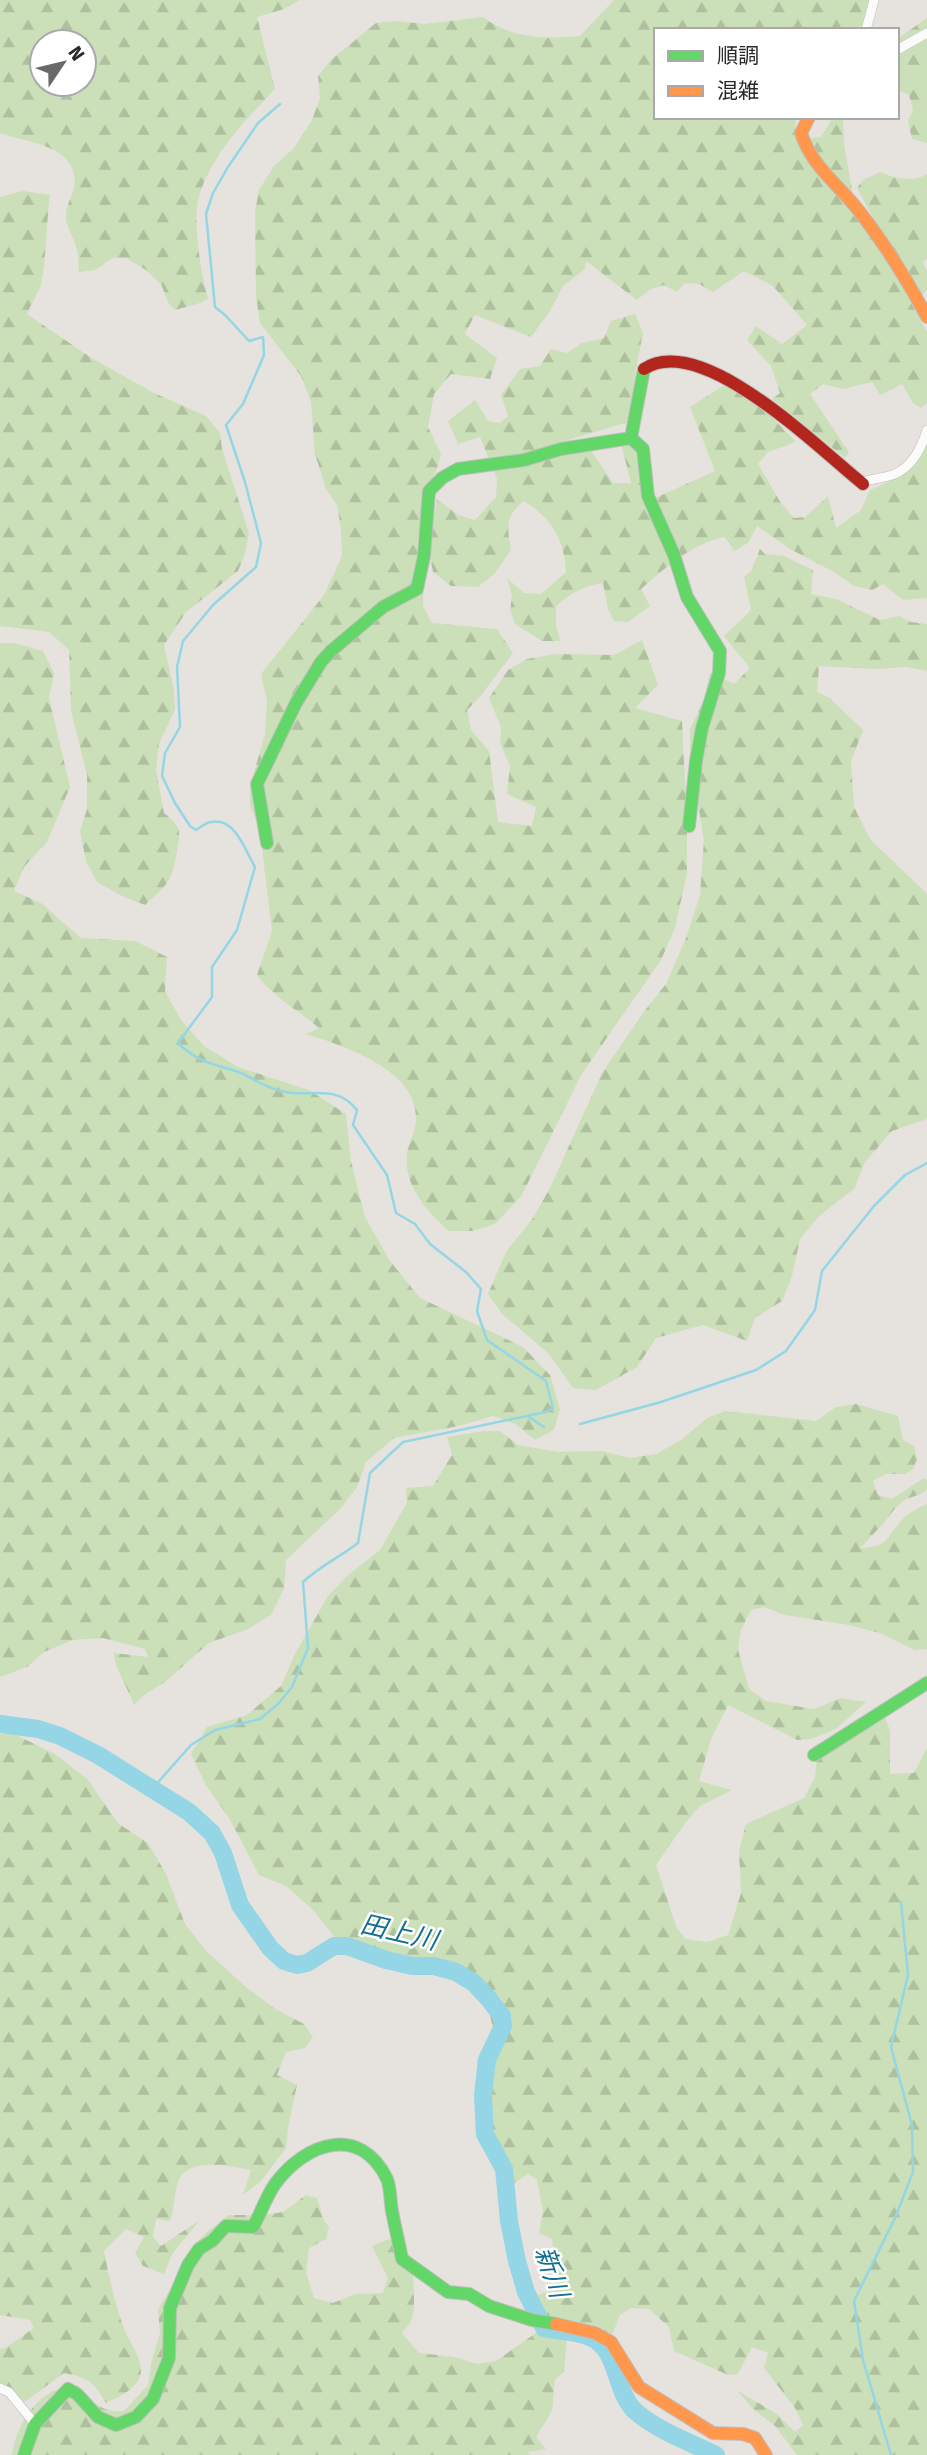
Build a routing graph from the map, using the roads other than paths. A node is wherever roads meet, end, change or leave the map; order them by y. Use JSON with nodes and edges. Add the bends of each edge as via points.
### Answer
{"nodes":[{"id":1,"x":874,"y":0,"type":"edge"},
{"id":2,"x":867,"y":28,"type":"edge"},
{"id":3,"x":927,"y":33,"type":"edge"},
{"id":4,"x":899,"y":49,"type":"edge"},
{"id":5,"x":807,"y":119,"type":"edge"},
{"id":6,"x":927,"y":317,"type":"edge"},
{"id":7,"x":927,"y":430,"type":"edge"},
{"id":8,"x":631,"y":438,"type":"junction"},
{"id":9,"x":863,"y":482,"type":"joint"},
{"id":10,"x":689,"y":826,"type":"dead end"},
{"id":11,"x":267,"y":843,"type":"dead end"},
{"id":12,"x":927,"y":1683,"type":"edge"},
{"id":13,"x":814,"y":1755,"type":"dead end"},
{"id":14,"x":0,"y":2388,"type":"edge"},
{"id":15,"x":35,"y":2424,"type":"junction"},
{"id":16,"x":24,"y":2455,"type":"edge"},
{"id":17,"x":766,"y":2455,"type":"edge"}],
"edges":[{"from":1,"to":2,"type":"street"},
{"from":3,"to":4,"type":"street"},
{"from":5,"to":6,"type":"street","via":[[801,133],[805,147],[886,250]]},
{"from":7,"to":9,"type":"street","via":[[907,466],[894,475]]},
{"from":8,"to":9,"type":"street","via":[[644,368],[660,360],[680,362],[708,369],[756,395]]},
{"from":8,"to":10,"type":"street","via":[[643,449],[648,496],[687,597],[720,651],[719,673],[696,761]]},
{"from":8,"to":11,"type":"street","via":[[458,469],[429,491],[417,589],[383,607],[321,663],[257,784]]},
{"from":12,"to":13,"type":"street"},
{"from":14,"to":15,"type":"street","via":[[9,2392]]},
{"from":15,"to":16,"type":"street"},
{"from":15,"to":17,"type":"street","via":[[68,2389],[98,2417],[116,2425],[136,2417],[153,2399],[167,2367],[170,2308],[199,2249],[226,2226],[253,2227],[276,2183],[309,2151],[323,2145],[350,2144],[371,2157],[388,2181],[402,2259],[423,2275],[447,2292],[469,2294],[499,2310],[594,2333],[611,2342],[639,2387],[713,2433],[755,2438]]}]}
